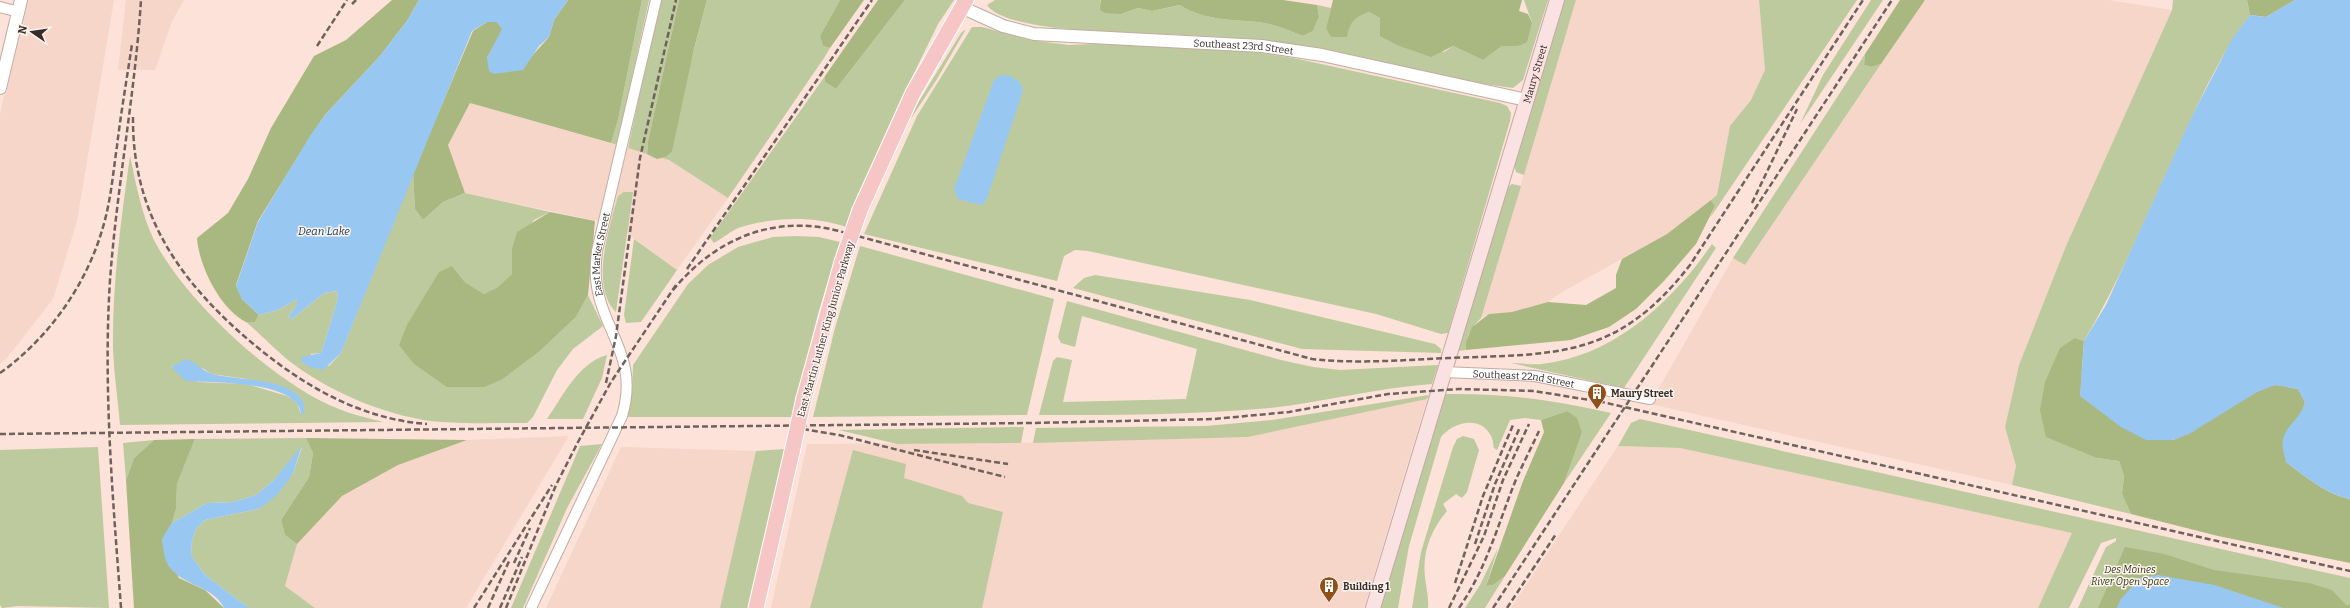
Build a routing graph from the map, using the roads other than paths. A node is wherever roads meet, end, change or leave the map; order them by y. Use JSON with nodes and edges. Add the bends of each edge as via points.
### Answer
{"nodes":[{"id":1,"x":656,"y":0,"type":"edge"},
{"id":2,"x":1556,"y":0,"type":"edge"},
{"id":3,"x":964,"y":4,"type":"edge"},
{"id":4,"x":20,"y":6,"type":"edge"},
{"id":5,"x":0,"y":7,"type":"edge"},
{"id":6,"x":0,"y":88,"type":"edge"},
{"id":7,"x":1526,"y":100,"type":"junction"},
{"id":8,"x":1444,"y":372,"type":"junction"},
{"id":9,"x":1650,"y":399,"type":"dead end"},
{"id":10,"x":531,"y":608,"type":"edge"},
{"id":11,"x":756,"y":608,"type":"edge"},
{"id":12,"x":1373,"y":608,"type":"edge"}],
"edges":[{"from":1,"to":10,"type":"street","name":"East Market Street","via":[[597,251],[595,270],[600,302],[616,336],[624,362],[628,385],[627,402]]},
{"from":2,"to":7,"type":"main road","name":"Maury Street"},
{"from":3,"to":7,"type":"street","name":"Southeast 23rd Street","via":[[1003,26],[1034,34],[1262,46],[1322,55]]},
{"from":3,"to":11,"type":"main road","name":"East Martin Luther King Junior Parkway","bridge":true,"via":[[913,93],[860,210],[842,262],[804,398]]},
{"from":4,"to":5,"type":"street"},
{"from":4,"to":6,"type":"street"},
{"from":7,"to":8,"type":"main road","name":"Maury Street"},
{"from":8,"to":9,"type":"street","name":"Southeast 22nd Street","via":[[1535,376]]},
{"from":8,"to":12,"type":"main road","name":"Maury Street"}]}
